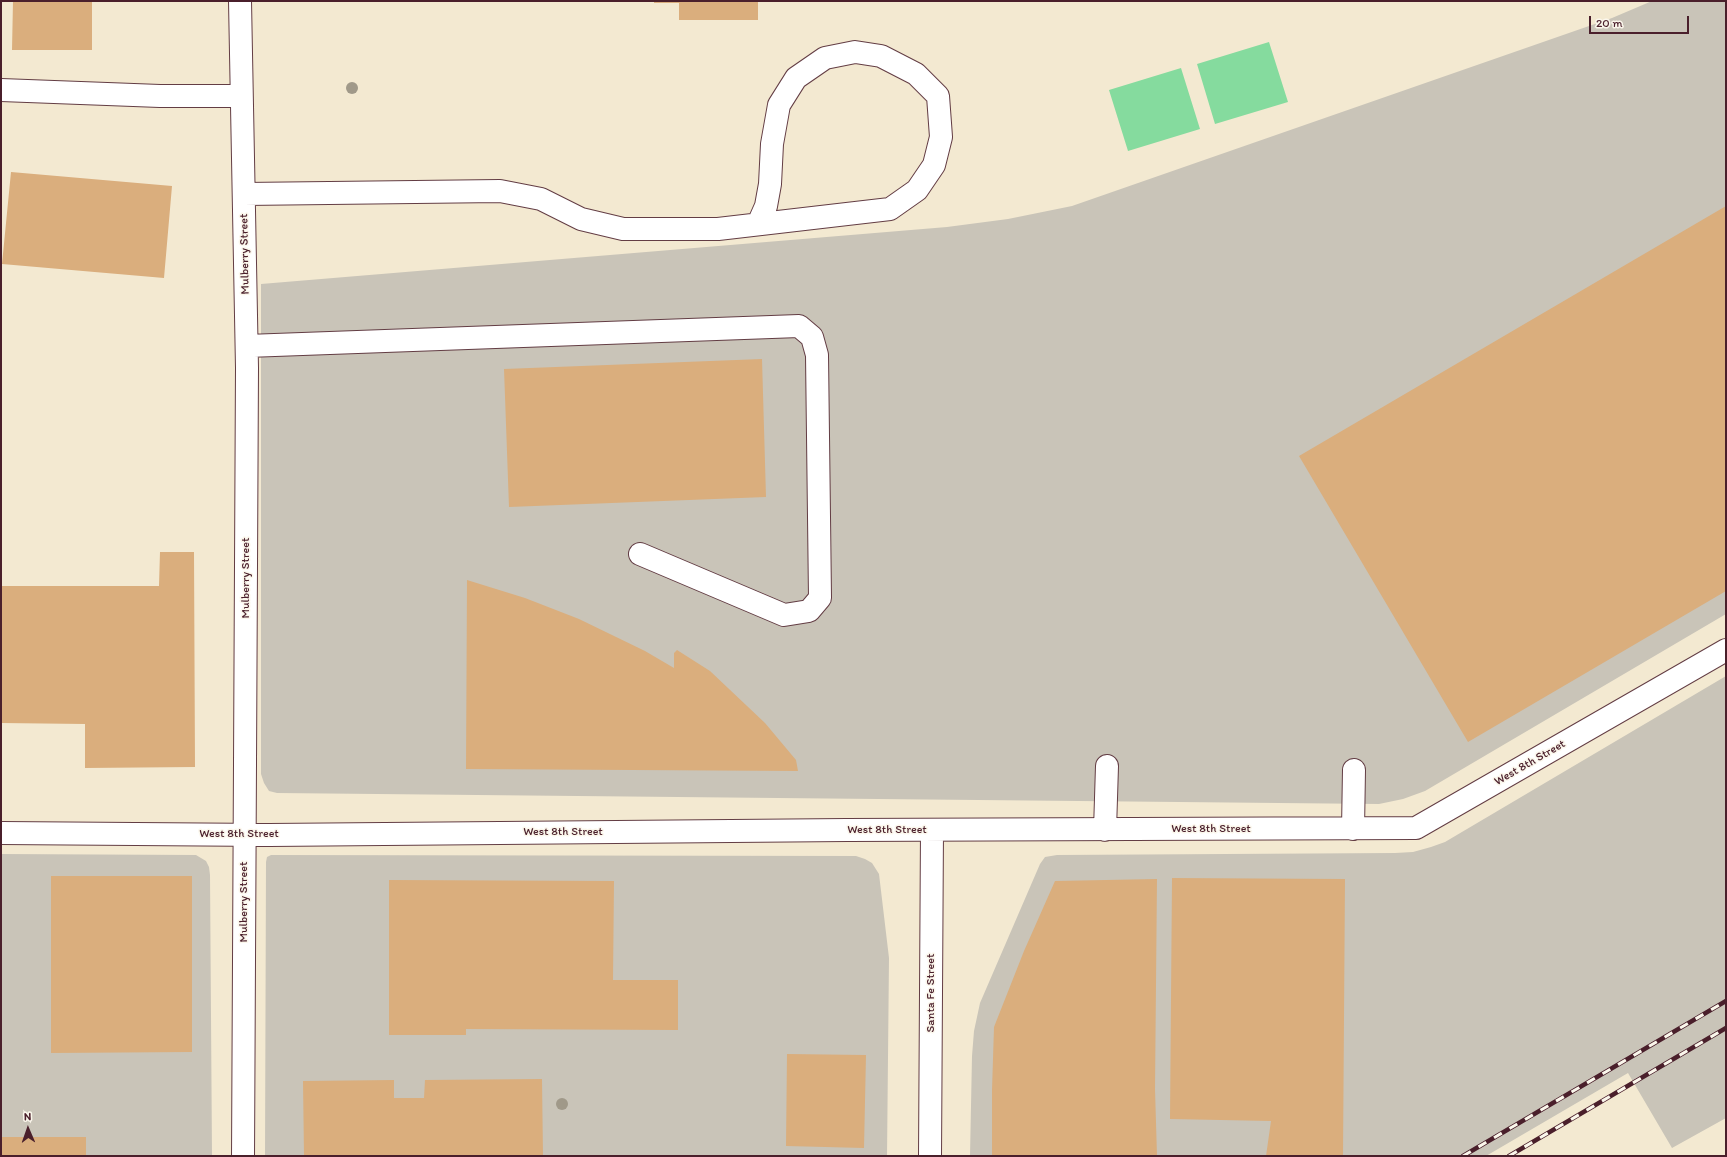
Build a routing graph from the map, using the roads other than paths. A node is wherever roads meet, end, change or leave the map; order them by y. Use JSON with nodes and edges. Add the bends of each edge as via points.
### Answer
{"nodes":[{"id":1,"x":240,"y":1,"type":"edge"},
{"id":2,"x":1,"y":90,"type":"edge"},
{"id":3,"x":242,"y":96,"type":"junction"},
{"id":4,"x":244,"y":194,"type":"junction"},
{"id":5,"x":758,"y":224,"type":"junction"},
{"id":6,"x":247,"y":346,"type":"junction"},
{"id":7,"x":640,"y":554,"type":"dead end"},
{"id":8,"x":1726,"y":650,"type":"edge"},
{"id":9,"x":1107,"y":766,"type":"dead end"},
{"id":10,"x":1354,"y":770,"type":"dead end"},
{"id":11,"x":1353,"y":829,"type":"junction"},
{"id":12,"x":932,"y":830,"type":"junction"},
{"id":13,"x":1105,"y":830,"type":"junction"},
{"id":14,"x":1,"y":834,"type":"edge"},
{"id":15,"x":244,"y":834,"type":"junction"},
{"id":16,"x":243,"y":1156,"type":"edge"},
{"id":17,"x":930,"y":1156,"type":"edge"}],
"edges":[{"from":1,"to":3,"type":"street","name":"Mulberry Street"},
{"from":2,"to":3,"type":"street","via":[[160,96]]},
{"from":3,"to":4,"type":"street","name":"Mulberry Street"},
{"from":4,"to":5,"type":"street","via":[[500,191],[541,199],[581,220],[623,229],[718,228]]},
{"from":4,"to":6,"type":"street","name":"Mulberry Street"},
{"from":5,"to":5,"type":"street","via":[[890,209],[917,190],[934,165],[941,137],[938,96],[916,74],[881,56],[855,52],[825,58],[796,78],[779,105],[772,144],[770,184],[766,206]]},
{"from":6,"to":7,"type":"street","via":[[799,326],[812,337],[817,355],[820,598],[809,611],[784,615]]},
{"from":6,"to":15,"type":"street","name":"Mulberry Street"},
{"from":8,"to":11,"type":"street","name":"West 8th Street","via":[[1416,828]]},
{"from":9,"to":13,"type":"street"},
{"from":10,"to":11,"type":"street"},
{"from":11,"to":13,"type":"street","name":"West 8th Street"},
{"from":12,"to":13,"type":"street","name":"West 8th Street"},
{"from":12,"to":15,"type":"street","name":"West 8th Street"},
{"from":12,"to":17,"type":"street","name":"Santa Fe Street"},
{"from":14,"to":15,"type":"street","name":"West 8th Street"},
{"from":15,"to":16,"type":"street","name":"Mulberry Street"}]}
